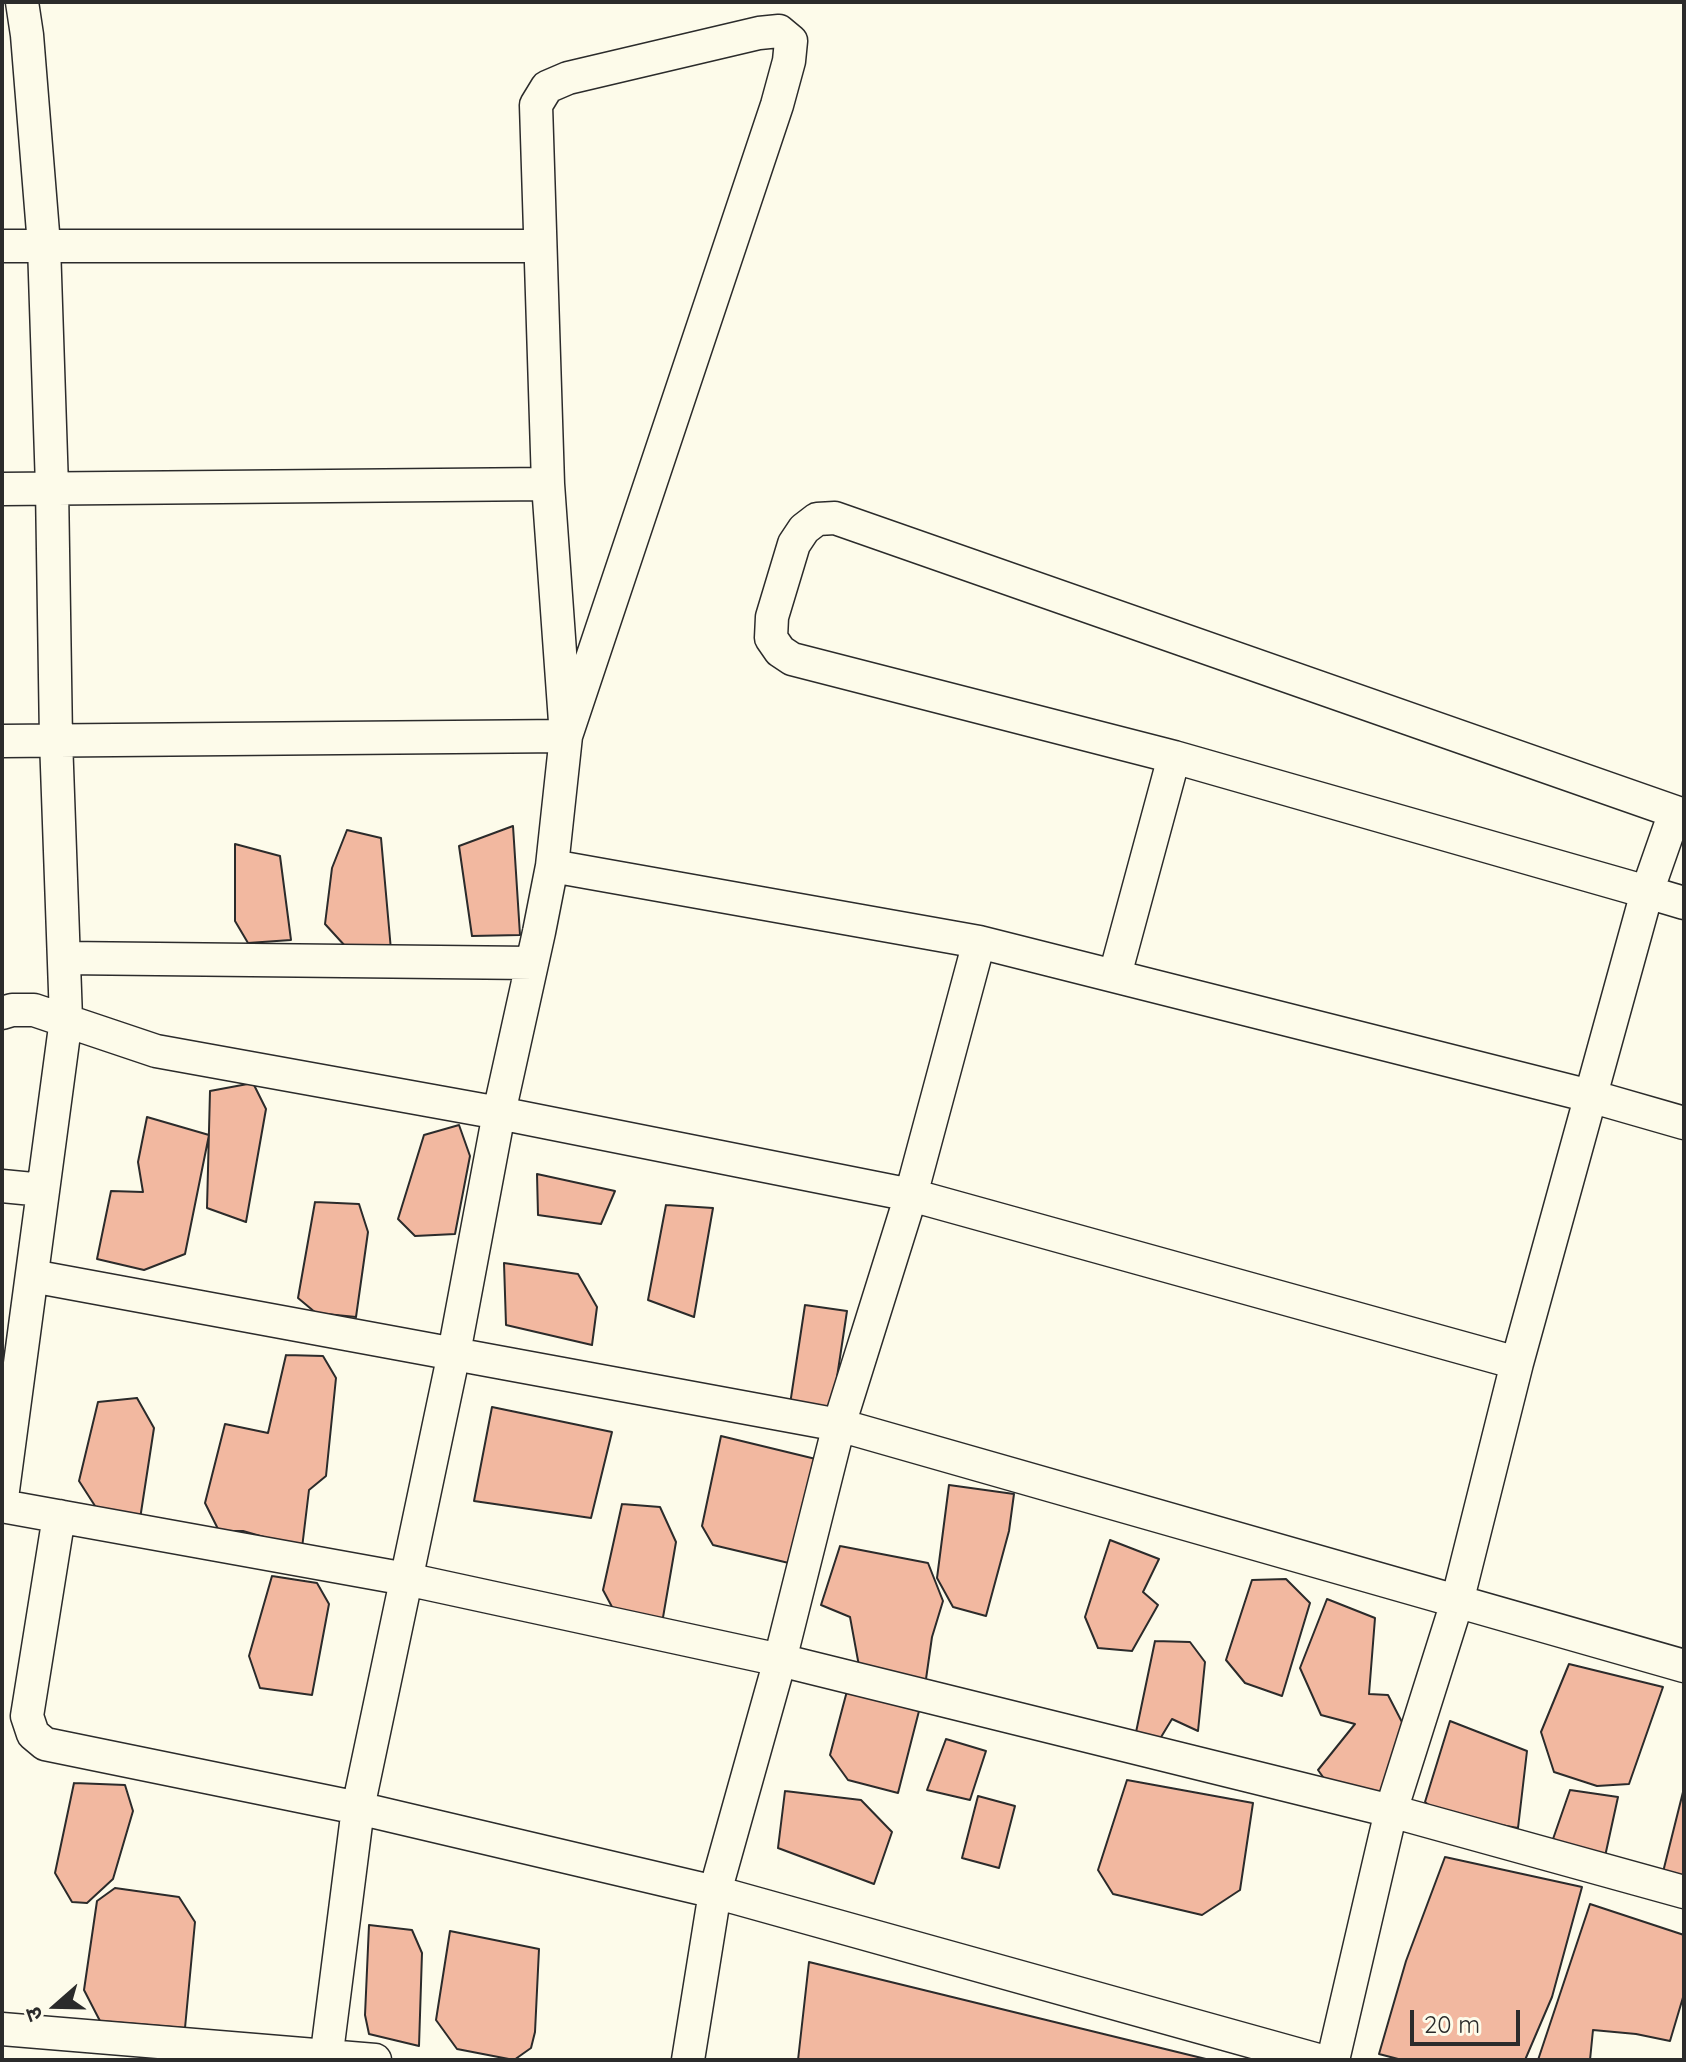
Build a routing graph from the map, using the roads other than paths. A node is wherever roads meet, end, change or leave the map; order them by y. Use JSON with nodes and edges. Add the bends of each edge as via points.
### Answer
{"nodes":[{"id":1,"x":22,"y":2,"type":"edge"},
{"id":2,"x":44,"y":245,"type":"junction"},
{"id":3,"x":2,"y":246,"type":"edge"},
{"id":4,"x":539,"y":246,"type":"junction"},
{"id":5,"x":548,"y":484,"type":"junction"},
{"id":6,"x":52,"y":487,"type":"junction"},
{"id":7,"x":2,"y":489,"type":"edge"},
{"id":8,"x":566,"y":736,"type":"junction"},
{"id":9,"x":56,"y":739,"type":"junction"},
{"id":10,"x":2,"y":741,"type":"edge"},
{"id":11,"x":1174,"y":757,"type":"junction"},
{"id":12,"x":1679,"y":814,"type":"edge"},
{"id":13,"x":552,"y":866,"type":"junction"},
{"id":14,"x":1647,"y":892,"type":"junction"},
{"id":15,"x":1684,"y":903,"type":"edge"},
{"id":16,"x":979,"y":942,"type":"junction"},
{"id":17,"x":64,"y":958,"type":"junction"},
{"id":18,"x":532,"y":963,"type":"junction"},
{"id":19,"x":1115,"y":975,"type":"junction"},
{"id":20,"x":2,"y":1013,"type":"edge"},
{"id":21,"x":66,"y":1019,"type":"junction"},
{"id":22,"x":1590,"y":1096,"type":"junction"},
{"id":23,"x":499,"y":1113,"type":"junction"},
{"id":24,"x":1684,"y":1123,"type":"edge"},
{"id":25,"x":2,"y":1186,"type":"edge"},
{"id":26,"x":43,"y":1190,"type":"junction"},
{"id":27,"x":911,"y":1195,"type":"junction"},
{"id":28,"x":32,"y":1276,"type":"junction"},
{"id":29,"x":454,"y":1353,"type":"junction"},
{"id":30,"x":1517,"y":1363,"type":"junction"},
{"id":31,"x":839,"y":1425,"type":"junction"},
{"id":32,"x":2,"y":1498,"type":"edge"},
{"id":33,"x":2,"y":1506,"type":"edge"},
{"id":34,"x":59,"y":1516,"type":"junction"},
{"id":35,"x":406,"y":1579,"type":"junction"},
{"id":36,"x":1457,"y":1602,"type":"junction"},
{"id":37,"x":780,"y":1660,"type":"junction"},
{"id":38,"x":1684,"y":1666,"type":"edge"},
{"id":39,"x":358,"y":1808,"type":"junction"},
{"id":40,"x":1391,"y":1811,"type":"junction"},
{"id":41,"x":715,"y":1892,"type":"junction"},
{"id":42,"x":1684,"y":1892,"type":"edge"},
{"id":43,"x":2,"y":2029,"type":"edge"},
{"id":44,"x":326,"y":2058,"type":"edge"},
{"id":45,"x":375,"y":2060,"type":"edge"},
{"id":46,"x":688,"y":2060,"type":"edge"},
{"id":47,"x":1318,"y":2060,"type":"edge"},
{"id":48,"x":1333,"y":2060,"type":"edge"}],
"edges":[{"from":1,"to":2,"type":"street"},
{"from":2,"to":3,"type":"street"},
{"from":2,"to":4,"type":"street"},
{"from":2,"to":6,"type":"street"},
{"from":4,"to":5,"type":"street"},
{"from":4,"to":8,"type":"street","via":[[536,105],[547,87],[759,33],[779,31],[791,41],[777,105]]},
{"from":5,"to":6,"type":"street"},
{"from":5,"to":8,"type":"street"},
{"from":6,"to":7,"type":"street"},
{"from":6,"to":9,"type":"street"},
{"from":8,"to":9,"type":"street"},
{"from":8,"to":13,"type":"street"},
{"from":9,"to":10,"type":"street"},
{"from":9,"to":17,"type":"street"},
{"from":11,"to":12,"type":"street","via":[[792,659],[771,638],[772,617],[794,544],[817,519],[835,518]]},
{"from":11,"to":14,"type":"street"},
{"from":11,"to":19,"type":"street"},
{"from":12,"to":14,"type":"street"},
{"from":13,"to":16,"type":"street"},
{"from":13,"to":18,"type":"street"},
{"from":14,"to":15,"type":"street"},
{"from":14,"to":22,"type":"street"},
{"from":16,"to":19,"type":"street"},
{"from":16,"to":27,"type":"street"},
{"from":17,"to":18,"type":"street"},
{"from":17,"to":21,"type":"street"},
{"from":18,"to":23,"type":"street"},
{"from":19,"to":22,"type":"street"},
{"from":20,"to":21,"type":"street","via":[[34,1010]]},
{"from":21,"to":23,"type":"street","via":[[156,1051]]},
{"from":21,"to":26,"type":"street"},
{"from":22,"to":24,"type":"street"},
{"from":22,"to":30,"type":"street"},
{"from":23,"to":27,"type":"street"},
{"from":23,"to":29,"type":"street"},
{"from":25,"to":26,"type":"street"},
{"from":26,"to":28,"type":"street"},
{"from":27,"to":30,"type":"street"},
{"from":27,"to":31,"type":"street"},
{"from":28,"to":29,"type":"street"},
{"from":28,"to":32,"type":"street"},
{"from":29,"to":31,"type":"street"},
{"from":29,"to":35,"type":"street"},
{"from":30,"to":36,"type":"street"},
{"from":31,"to":36,"type":"street"},
{"from":31,"to":37,"type":"street"},
{"from":33,"to":34,"type":"street"},
{"from":34,"to":35,"type":"street"},
{"from":34,"to":39,"type":"street","via":[[27,1716],[33,1734],[45,1744],[66,1749]]},
{"from":35,"to":37,"type":"street"},
{"from":35,"to":39,"type":"street"},
{"from":36,"to":38,"type":"street"},
{"from":36,"to":40,"type":"street"},
{"from":37,"to":40,"type":"street"},
{"from":37,"to":41,"type":"street"},
{"from":39,"to":41,"type":"street"},
{"from":39,"to":44,"type":"street"},
{"from":40,"to":42,"type":"street"},
{"from":40,"to":48,"type":"street"},
{"from":41,"to":46,"type":"street"},
{"from":41,"to":47,"type":"street"},
{"from":43,"to":44,"type":"street"},
{"from":44,"to":45,"type":"street"}]}
